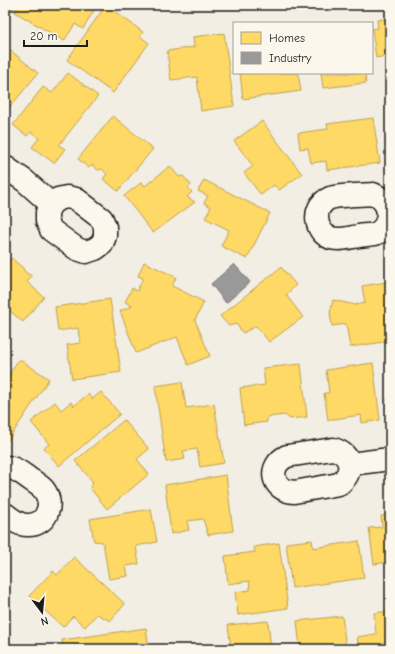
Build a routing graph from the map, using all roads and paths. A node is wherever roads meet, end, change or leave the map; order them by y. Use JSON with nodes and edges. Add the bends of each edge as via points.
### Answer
{"nodes":[{"id":1,"x":5,"y":167,"type":"edge"},
{"id":2,"x":51,"y":204,"type":"dead end"},
{"id":3,"x":390,"y":459,"type":"edge"},
{"id":4,"x":350,"y":464,"type":"dead end"},
{"id":5,"x":5,"y":467,"type":"edge"},
{"id":6,"x":5,"y":514,"type":"edge"}],
"edges":[{"from":1,"to":2,"type":"street"},
{"from":3,"to":4,"type":"street"},
{"from":5,"to":6,"type":"street","via":[[14,468],[44,489],[50,504],[48,513],[36,524],[19,524]]}]}
